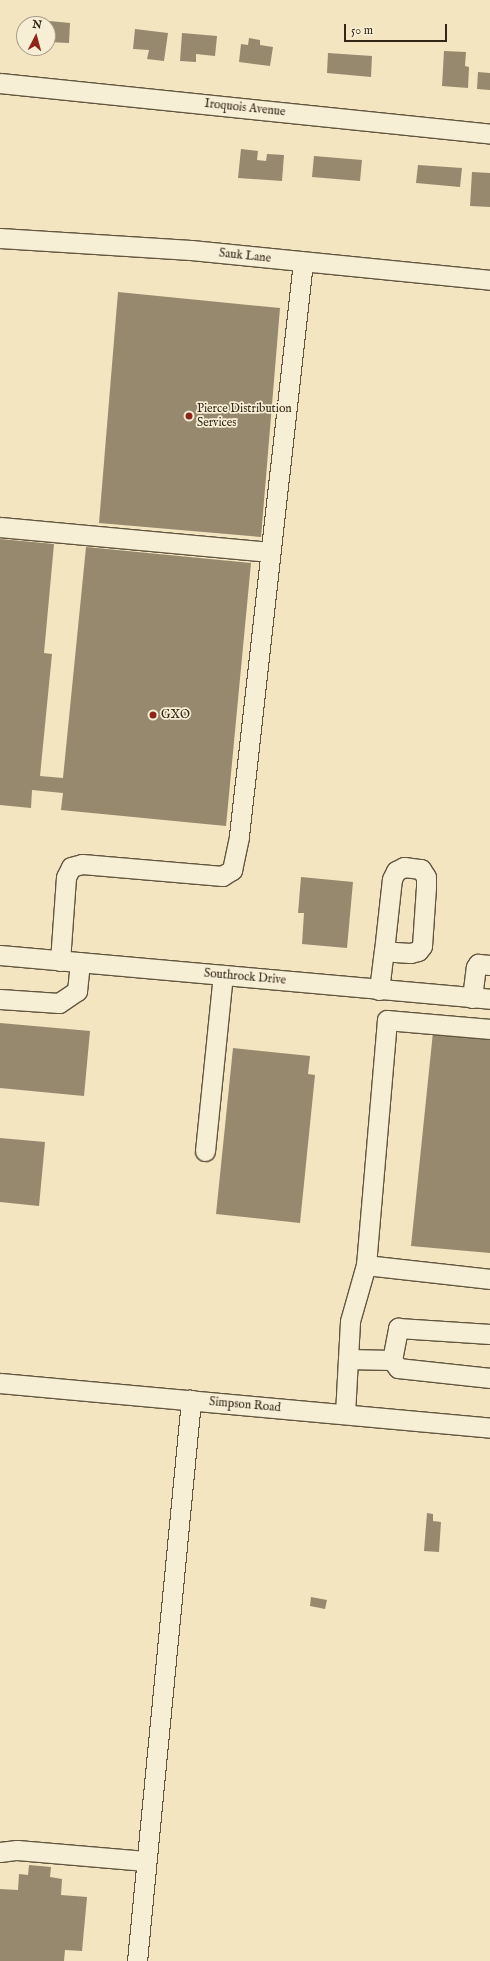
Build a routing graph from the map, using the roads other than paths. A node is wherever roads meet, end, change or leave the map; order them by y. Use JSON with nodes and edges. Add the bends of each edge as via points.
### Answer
{"nodes":[{"id":1,"x":0,"y":83,"type":"edge"},
{"id":2,"x":490,"y":134,"type":"edge"},
{"id":3,"x":0,"y":238,"type":"edge"},
{"id":4,"x":303,"y":262,"type":"junction"},
{"id":5,"x":490,"y":280,"type":"edge"},
{"id":6,"x":0,"y":527,"type":"edge"},
{"id":7,"x":269,"y":552,"type":"junction"},
{"id":8,"x":384,"y":951,"type":"dead end"},
{"id":9,"x":0,"y":955,"type":"edge"},
{"id":10,"x":60,"y":961,"type":"junction"},
{"id":11,"x":80,"y":962,"type":"junction"},
{"id":12,"x":490,"y":965,"type":"edge"},
{"id":13,"x":223,"y":975,"type":"junction"},
{"id":14,"x":380,"y":990,"type":"junction"},
{"id":15,"x":0,"y":999,"type":"edge"},
{"id":16,"x":481,"y":999,"type":"edge"},
{"id":17,"x":490,"y":1029,"type":"edge"},
{"id":18,"x":205,"y":1151,"type":"dead end"},
{"id":19,"x":366,"y":1265,"type":"junction"},
{"id":20,"x":490,"y":1279,"type":"edge"},
{"id":21,"x":490,"y":1334,"type":"edge"},
{"id":22,"x":348,"y":1359,"type":"junction"},
{"id":23,"x":392,"y":1360,"type":"junction"},
{"id":24,"x":490,"y":1378,"type":"edge"},
{"id":25,"x":0,"y":1383,"type":"edge"},
{"id":26,"x":191,"y":1400,"type":"junction"},
{"id":27,"x":345,"y":1414,"type":"junction"},
{"id":28,"x":490,"y":1428,"type":"edge"},
{"id":29,"x":0,"y":1852,"type":"edge"},
{"id":30,"x":146,"y":1861,"type":"junction"},
{"id":31,"x":137,"y":1961,"type":"edge"}],
"edges":[{"from":1,"to":2,"type":"street","name":"Iroquois Avenue"},
{"from":3,"to":4,"type":"street","name":"Sauk Lane","via":[[191,250]]},
{"from":4,"to":5,"type":"street","name":"Sauk Lane"},
{"from":4,"to":7,"type":"street"},
{"from":6,"to":7,"type":"street"},
{"from":7,"to":10,"type":"street","via":[[239,836],[232,870],[222,876],[82,864],[71,867],[66,877]]},
{"from":8,"to":14,"type":"street"},
{"from":9,"to":10,"type":"street","name":"Southrock Drive"},
{"from":10,"to":11,"type":"street","name":"Southrock Drive"},
{"from":11,"to":13,"type":"street","name":"Southrock Drive"},
{"from":11,"to":15,"type":"street","via":[[77,991],[59,1003]]},
{"from":12,"to":16,"type":"street","via":[[478,964],[476,967]]},
{"from":13,"to":14,"type":"street","name":"Southrock Drive"},
{"from":13,"to":18,"type":"street"},
{"from":14,"to":16,"type":"street","name":"Southrock Drive"},
{"from":17,"to":19,"type":"street","via":[[387,1020]]},
{"from":19,"to":20,"type":"street"},
{"from":19,"to":22,"type":"street","via":[[350,1321]]},
{"from":21,"to":23,"type":"street","via":[[398,1328]]},
{"from":22,"to":23,"type":"street"},
{"from":22,"to":27,"type":"street"},
{"from":23,"to":24,"type":"street","via":[[398,1368]]},
{"from":25,"to":26,"type":"street","name":"Simpson Road"},
{"from":26,"to":27,"type":"street","name":"Simpson Road"},
{"from":26,"to":30,"type":"street"},
{"from":27,"to":28,"type":"street","name":"Simpson Road"},
{"from":29,"to":30,"type":"street","via":[[17,1850]]},
{"from":30,"to":31,"type":"street"}]}
